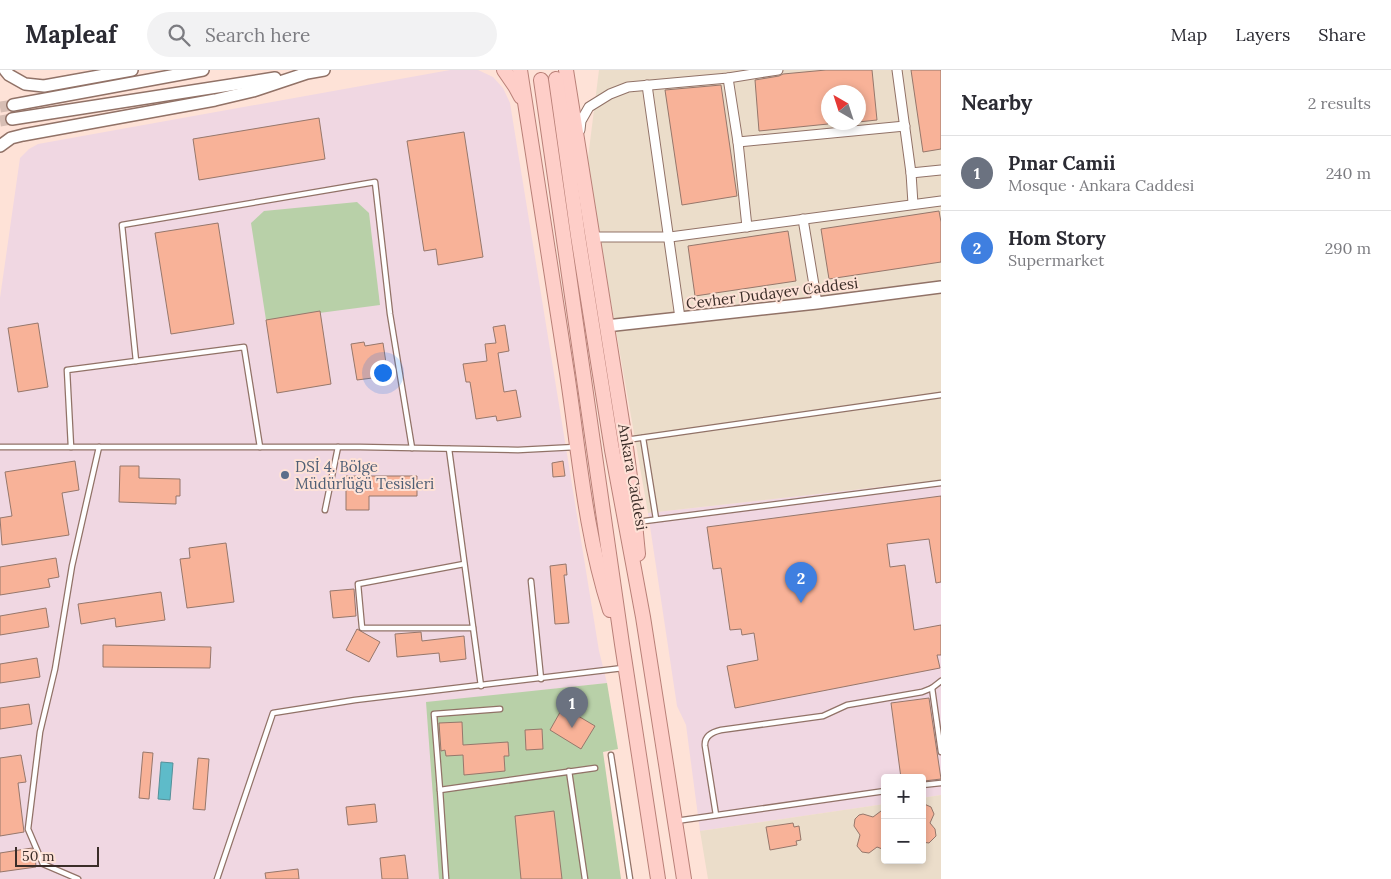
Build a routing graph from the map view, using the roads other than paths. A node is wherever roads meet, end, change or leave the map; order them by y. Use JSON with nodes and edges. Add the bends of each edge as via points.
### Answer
{"nodes":[{"id":1,"x":5,"y":70,"type":"edge"},
{"id":2,"x":132,"y":70,"type":"edge"},
{"id":3,"x":203,"y":70,"type":"edge"},
{"id":4,"x":324,"y":70,"type":"edge"},
{"id":5,"x":504,"y":70,"type":"edge"},
{"id":6,"x":520,"y":70,"type":"edge"},
{"id":7,"x":778,"y":70,"type":"edge"},
{"id":8,"x":897,"y":70,"type":"edge"},
{"id":9,"x":766,"y":71,"type":"edge"},
{"id":10,"x":307,"y":73,"type":"junction"},
{"id":11,"x":561,"y":74,"type":"edge"},
{"id":12,"x":728,"y":78,"type":"junction"},
{"id":13,"x":541,"y":80,"type":"dead end"},
{"id":14,"x":647,"y":85,"type":"junction"},
{"id":15,"x":13,"y":105,"type":"tunnel mouth"},
{"id":16,"x":526,"y":111,"type":"junction"},
{"id":17,"x":12,"y":119,"type":"tunnel mouth"},
{"id":18,"x":904,"y":126,"type":"junction"},
{"id":19,"x":738,"y":142,"type":"junction"},
{"id":20,"x":0,"y":146,"type":"edge"},
{"id":21,"x":578,"y":150,"type":"junction"},
{"id":22,"x":941,"y":170,"type":"edge"},
{"id":23,"x":911,"y":173,"type":"junction"},
{"id":24,"x":941,"y":201,"type":"edge"},
{"id":25,"x":913,"y":204,"type":"junction"},
{"id":26,"x":803,"y":219,"type":"junction"},
{"id":27,"x":747,"y":227,"type":"junction"},
{"id":28,"x":592,"y":237,"type":"junction"},
{"id":29,"x":670,"y":237,"type":"junction"},
{"id":30,"x":941,"y":289,"type":"edge"},
{"id":31,"x":817,"y":303,"type":"junction"},
{"id":32,"x":680,"y":318,"type":"junction"},
{"id":33,"x":606,"y":326,"type":"junction"},
{"id":34,"x":136,"y":361,"type":"junction"},
{"id":35,"x":941,"y":395,"type":"edge"},
{"id":36,"x":643,"y":438,"type":"junction"},
{"id":37,"x":625,"y":440,"type":"junction"},
{"id":38,"x":0,"y":447,"type":"edge"},
{"id":39,"x":71,"y":447,"type":"junction"},
{"id":40,"x":99,"y":447,"type":"junction"},
{"id":41,"x":260,"y":447,"type":"junction"},
{"id":42,"x":338,"y":447,"type":"junction"},
{"id":43,"x":578,"y":447,"type":"junction"},
{"id":44,"x":412,"y":448,"type":"junction"},
{"id":45,"x":449,"y":449,"type":"junction"},
{"id":46,"x":941,"y":484,"type":"edge"},
{"id":47,"x":325,"y":510,"type":"dead end"},
{"id":48,"x":656,"y":519,"type":"junction"},
{"id":49,"x":636,"y":522,"type":"junction"},
{"id":50,"x":464,"y":564,"type":"junction"},
{"id":51,"x":531,"y":581,"type":"dead end"},
{"id":52,"x":643,"y":617,"type":"junction"},
{"id":53,"x":473,"y":628,"type":"junction"},
{"id":54,"x":622,"y":644,"type":"junction"},
{"id":55,"x":626,"y":668,"type":"junction"},
{"id":56,"x":541,"y":679,"type":"junction"},
{"id":57,"x":941,"y":681,"type":"edge"},
{"id":58,"x":481,"y":686,"type":"junction"},
{"id":59,"x":932,"y":688,"type":"junction"},
{"id":60,"x":500,"y":709,"type":"dead end"},
{"id":61,"x":941,"y":752,"type":"edge"},
{"id":62,"x":611,"y":755,"type":"dead end"},
{"id":63,"x":595,"y":768,"type":"dead end"},
{"id":64,"x":569,"y":771,"type":"junction"},
{"id":65,"x":941,"y":783,"type":"edge"},
{"id":66,"x":926,"y":785,"type":"edge"},
{"id":67,"x":440,"y":790,"type":"junction"},
{"id":68,"x":881,"y":792,"type":"edge"},
{"id":69,"x":716,"y":815,"type":"junction"},
{"id":70,"x":675,"y":821,"type":"junction"},
{"id":71,"x":78,"y":879,"type":"edge"},
{"id":72,"x":217,"y":879,"type":"edge"},
{"id":73,"x":446,"y":879,"type":"edge"},
{"id":74,"x":585,"y":879,"type":"edge"},
{"id":75,"x":630,"y":879,"type":"edge"},
{"id":76,"x":658,"y":879,"type":"edge"},
{"id":77,"x":684,"y":879,"type":"edge"}],
"edges":[{"from":1,"to":2,"type":"street","via":[[25,84],[44,86]]},
{"from":3,"to":15,"type":"street"},
{"from":4,"to":10,"type":"street"},
{"from":5,"to":16,"type":"main road"},
{"from":6,"to":16,"type":"main road"},
{"from":7,"to":9,"type":"street"},
{"from":8,"to":18,"type":"street"},
{"from":9,"to":12,"type":"street"},
{"from":10,"to":17,"type":"street"},
{"from":10,"to":20,"type":"street","via":[[215,100],[24,134]]},
{"from":11,"to":21,"type":"main road"},
{"from":11,"to":52,"type":"main road","name":"Ankara Caddesi","via":[[578,236],[610,441]]},
{"from":12,"to":14,"type":"street"},
{"from":12,"to":19,"type":"street"},
{"from":13,"to":54,"type":"main road"},
{"from":14,"to":21,"type":"street","via":[[628,87],[589,107],[581,121]]},
{"from":14,"to":29,"type":"street"},
{"from":16,"to":43,"type":"main road"},
{"from":18,"to":19,"type":"street"},
{"from":18,"to":23,"type":"street"},
{"from":19,"to":27,"type":"street"},
{"from":21,"to":28,"type":"main road"},
{"from":22,"to":23,"type":"street"},
{"from":23,"to":25,"type":"street"},
{"from":24,"to":25,"type":"street"},
{"from":25,"to":26,"type":"street"},
{"from":26,"to":27,"type":"street"},
{"from":26,"to":31,"type":"street"},
{"from":27,"to":29,"type":"street"},
{"from":28,"to":29,"type":"street"},
{"from":28,"to":33,"type":"main road"},
{"from":29,"to":32,"type":"street"},
{"from":30,"to":31,"type":"street","name":"Cevher Dudayev Caddesi"},
{"from":31,"to":32,"type":"street","name":"Cevher Dudayev Caddesi"},
{"from":32,"to":33,"type":"street","name":"Cevher Dudayev Caddesi"},
{"from":33,"to":37,"type":"main road"},
{"from":34,"to":39,"type":"lane","via":[[67,370]]},
{"from":34,"to":41,"type":"lane","via":[[244,347]]},
{"from":34,"to":44,"type":"lane","via":[[122,225],[375,182],[390,314]]},
{"from":35,"to":36,"type":"lane"},
{"from":36,"to":37,"type":"lane"},
{"from":36,"to":48,"type":"lane"},
{"from":37,"to":49,"type":"main road"},
{"from":38,"to":39,"type":"lane"},
{"from":39,"to":40,"type":"lane"},
{"from":40,"to":41,"type":"lane"},
{"from":40,"to":71,"type":"lane","via":[[40,732],[28,829],[43,864]]},
{"from":41,"to":42,"type":"lane"},
{"from":42,"to":44,"type":"lane"},
{"from":42,"to":47,"type":"lane"},
{"from":43,"to":45,"type":"lane"},
{"from":43,"to":54,"type":"main road","via":[[599,575]]},
{"from":44,"to":45,"type":"lane"},
{"from":45,"to":50,"type":"lane"},
{"from":46,"to":48,"type":"lane"},
{"from":48,"to":49,"type":"lane"},
{"from":49,"to":52,"type":"main road"},
{"from":50,"to":53,"type":"lane"},
{"from":50,"to":53,"type":"lane","via":[[358,584],[362,628]]},
{"from":51,"to":56,"type":"lane"},
{"from":52,"to":70,"type":"main road","name":"Ankara Caddesi"},
{"from":53,"to":58,"type":"lane"},
{"from":54,"to":55,"type":"main road"},
{"from":55,"to":56,"type":"lane"},
{"from":55,"to":76,"type":"main road"},
{"from":56,"to":58,"type":"lane"},
{"from":57,"to":59,"type":"lane"},
{"from":58,"to":72,"type":"lane","via":[[272,713]]},
{"from":59,"to":61,"type":"lane"},
{"from":59,"to":69,"type":"lane","via":[[847,705],[823,716],[713,732],[704,742]]},
{"from":60,"to":67,"type":"lane","via":[[434,714]]},
{"from":62,"to":75,"type":"lane"},
{"from":63,"to":64,"type":"lane"},
{"from":64,"to":67,"type":"lane"},
{"from":64,"to":74,"type":"lane"},
{"from":65,"to":66,"type":"lane"},
{"from":67,"to":73,"type":"lane"},
{"from":68,"to":69,"type":"lane"},
{"from":69,"to":70,"type":"lane"},
{"from":70,"to":77,"type":"main road","name":"Ankara Caddesi"}]}
